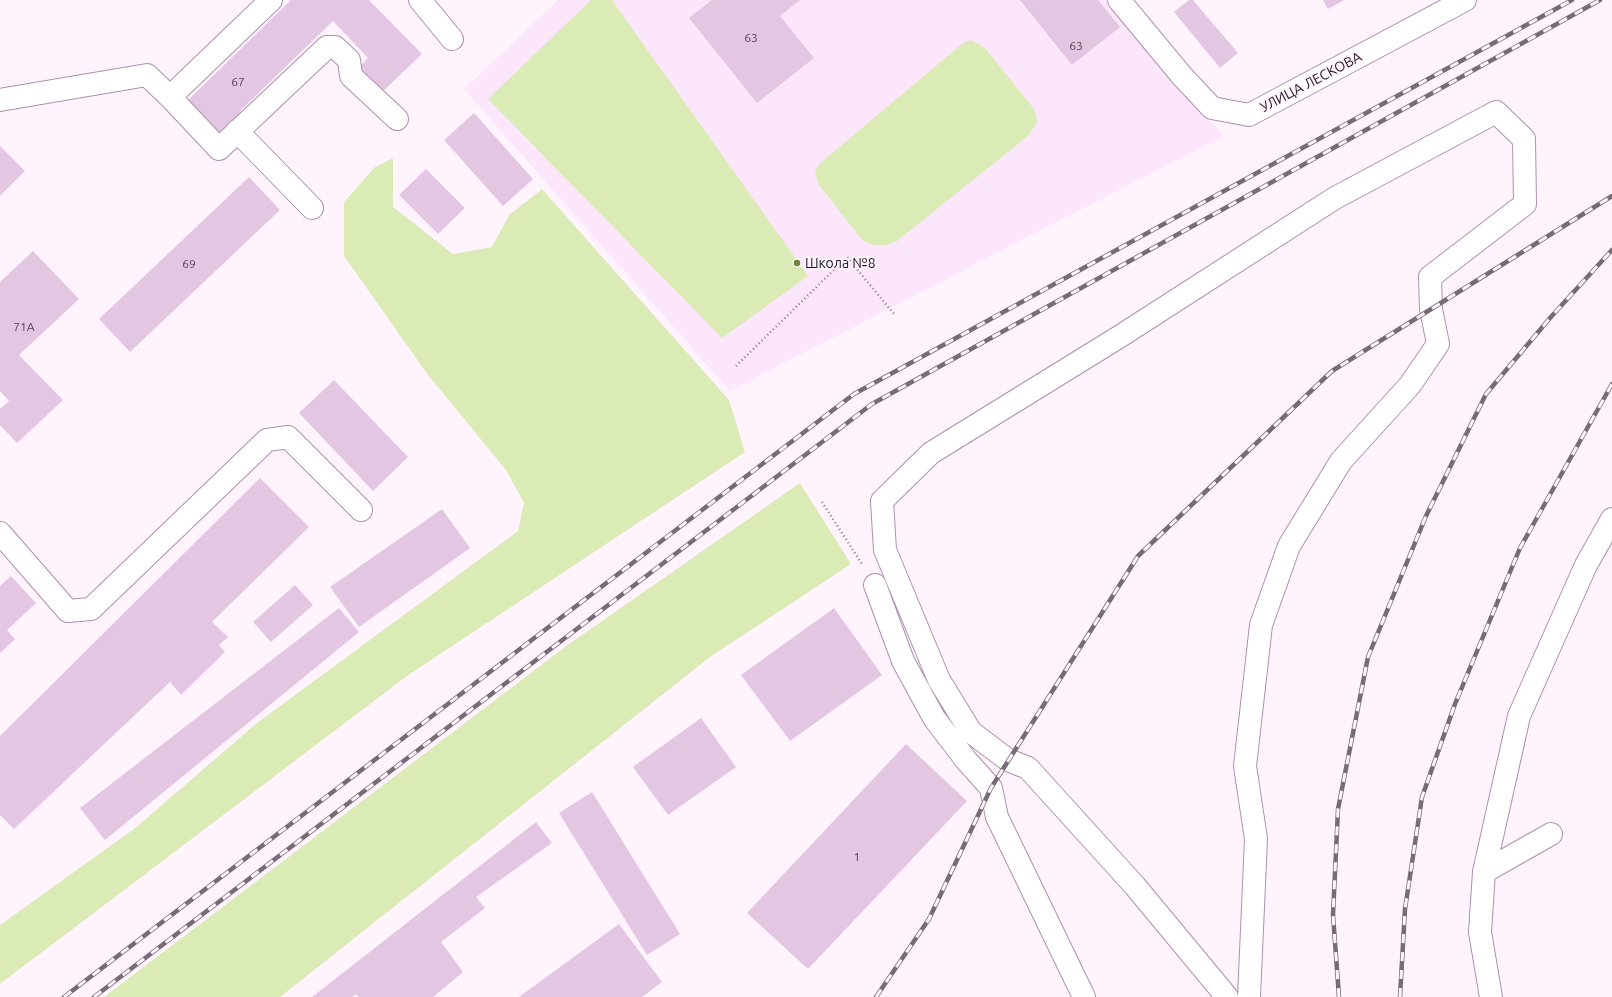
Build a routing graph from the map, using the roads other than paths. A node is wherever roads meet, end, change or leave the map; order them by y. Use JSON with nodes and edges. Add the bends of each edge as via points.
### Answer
{"nodes":[{"id":1,"x":272,"y":0,"type":"edge"},
{"id":2,"x":420,"y":0,"type":"edge"},
{"id":3,"x":1119,"y":0,"type":"edge"},
{"id":4,"x":1465,"y":0,"type":"edge"},
{"id":5,"x":1444,"y":5,"type":"edge"},
{"id":6,"x":452,"y":39,"type":"dead end"},
{"id":7,"x":170,"y":97,"type":"junction"},
{"id":8,"x":0,"y":100,"type":"edge"},
{"id":9,"x":397,"y":119,"type":"dead end"},
{"id":10,"x":237,"y":131,"type":"junction"},
{"id":11,"x":312,"y":208,"type":"dead end"},
{"id":12,"x":361,"y":510,"type":"dead end"},
{"id":13,"x":1612,"y":519,"type":"edge"},
{"id":14,"x":0,"y":533,"type":"edge"},
{"id":15,"x":1612,"y":552,"type":"edge"},
{"id":16,"x":1586,"y":565,"type":"junction"},
{"id":17,"x":875,"y":585,"type":"road end"},
{"id":18,"x":1551,"y":834,"type":"dead end"},
{"id":19,"x":1484,"y":872,"type":"junction"},
{"id":20,"x":1084,"y":997,"type":"edge"},
{"id":21,"x":1227,"y":997,"type":"edge"},
{"id":22,"x":1249,"y":997,"type":"edge"},
{"id":23,"x":1491,"y":997,"type":"edge"}],
"edges":[{"from":1,"to":7,"type":"street"},
{"from":2,"to":6,"type":"street"},
{"from":3,"to":5,"type":"street","name":"УЛИЦА ЛЕСКОВА","via":[[1212,108],[1249,115]]},
{"from":4,"to":5,"type":"street","name":"УЛИЦА ЛЕСКОВА"},
{"from":7,"to":8,"type":"street","via":[[148,75]]},
{"from":7,"to":10,"type":"street","via":[[219,149]]},
{"from":9,"to":10,"type":"street","via":[[351,76],[349,60],[335,47],[327,47]]},
{"from":10,"to":11,"type":"street"},
{"from":12,"to":14,"type":"street","via":[[288,437],[267,440],[91,609],[68,611]]},
{"from":13,"to":16,"type":"street"},
{"from":15,"to":16,"type":"street"},
{"from":16,"to":19,"type":"street","via":[[1519,716]]},
{"from":17,"to":20,"type":"street","via":[[903,661],[934,718],[991,788],[997,817]]},
{"from":18,"to":19,"type":"street"},
{"from":19,"to":23,"type":"street","via":[[1480,932]]},
{"from":21,"to":22,"type":"street","via":[[1135,886],[1028,768],[1008,760],[971,732],[939,680],[885,550],[882,501],[931,453],[1119,337],[1335,198],[1496,112],[1524,140],[1525,204],[1430,277],[1430,308],[1438,344],[1410,385],[1341,461],[1289,546],[1261,625],[1245,766],[1256,839]]}]}
